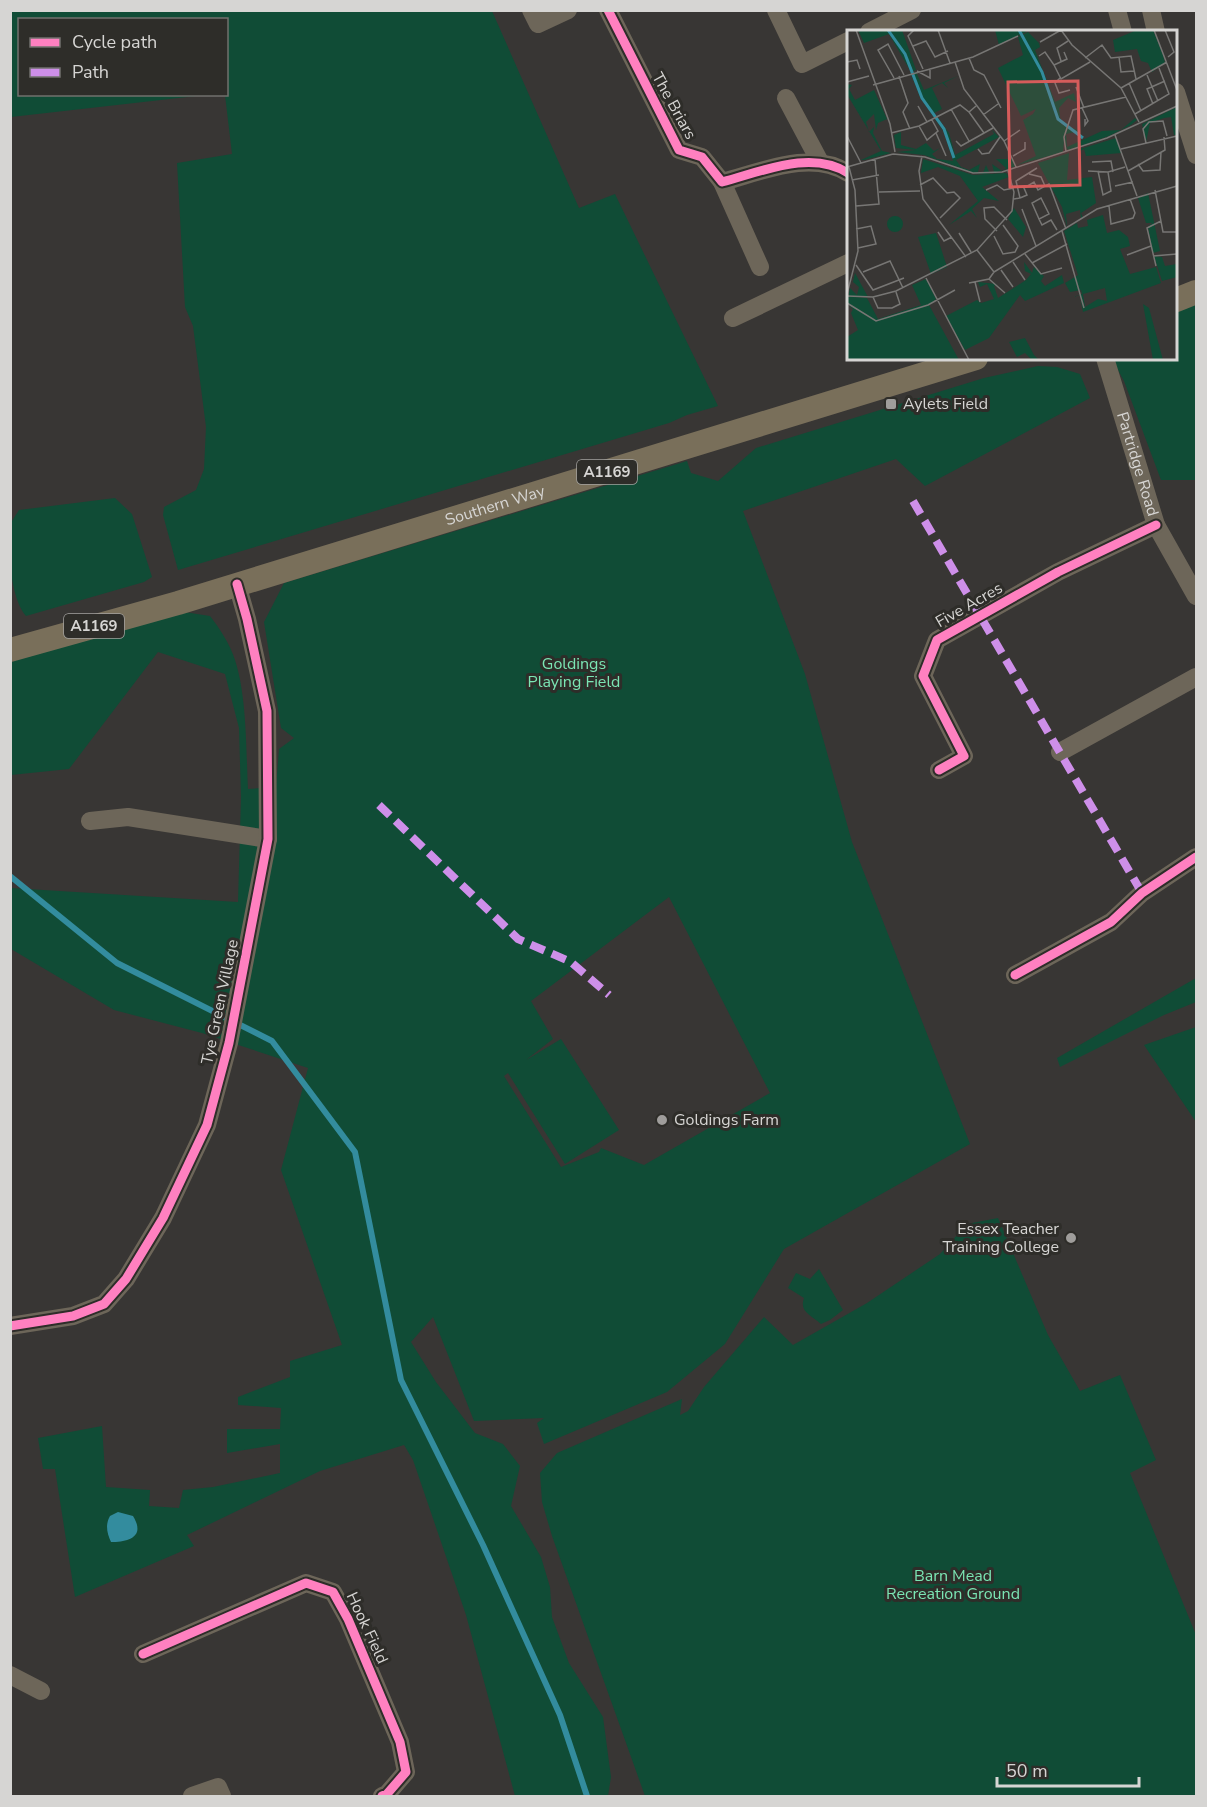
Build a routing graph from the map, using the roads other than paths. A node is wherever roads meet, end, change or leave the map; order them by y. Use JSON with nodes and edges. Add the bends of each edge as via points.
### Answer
{"nodes":[{"id":1,"x":531,"y":10,"type":"edge"},
{"id":2,"x":568,"y":10,"type":"edge"},
{"id":3,"x":608,"y":10,"type":"edge"},
{"id":4,"x":776,"y":10,"type":"edge"},
{"id":5,"x":912,"y":10,"type":"edge"},
{"id":6,"x":1117,"y":10,"type":"edge"},
{"id":7,"x":1151,"y":10,"type":"edge"},
{"id":8,"x":873,"y":30,"type":"edge"},
{"id":9,"x":1122,"y":30,"type":"edge"},
{"id":10,"x":1156,"y":30,"type":"edge"},
{"id":11,"x":847,"y":42,"type":"edge"},
{"id":12,"x":1177,"y":95,"type":"edge"},
{"id":13,"x":786,"y":98,"type":"dead end"},
{"id":14,"x":1197,"y":155,"type":"edge"},
{"id":15,"x":820,"y":162,"type":"junction"},
{"id":16,"x":847,"y":171,"type":"edge"},
{"id":17,"x":722,"y":183,"type":"junction"},
{"id":18,"x":847,"y":264,"type":"edge"},
{"id":19,"x":759,"y":267,"type":"dead end"},
{"id":20,"x":1197,"y":292,"type":"edge"},
{"id":21,"x":1177,"y":300,"type":"edge"},
{"id":22,"x":733,"y":318,"type":"dead end"},
{"id":23,"x":969,"y":360,"type":"edge"},
{"id":24,"x":1106,"y":360,"type":"edge"},
{"id":25,"x":1156,"y":525,"type":"junction"},
{"id":26,"x":237,"y":584,"type":"junction"},
{"id":27,"x":1197,"y":596,"type":"edge"},
{"id":28,"x":10,"y":650,"type":"edge"},
{"id":29,"x":1197,"y":677,"type":"edge"},
{"id":30,"x":1060,"y":752,"type":"dead end"},
{"id":31,"x":939,"y":770,"type":"dead end"},
{"id":32,"x":90,"y":821,"type":"dead end"},
{"id":33,"x":268,"y":839,"type":"junction"},
{"id":34,"x":1197,"y":857,"type":"edge"},
{"id":35,"x":1015,"y":975,"type":"dead end"},
{"id":36,"x":10,"y":1326,"type":"edge"},
{"id":37,"x":143,"y":1654,"type":"dead end"},
{"id":38,"x":10,"y":1675,"type":"edge"},
{"id":39,"x":41,"y":1691,"type":"dead end"},
{"id":40,"x":192,"y":1797,"type":"edge"},
{"id":41,"x":222,"y":1797,"type":"edge"},
{"id":42,"x":382,"y":1797,"type":"edge"}],
"edges":[{"from":1,"to":2,"type":"street","via":[[538,24]]},
{"from":3,"to":17,"type":"street","name":"The Briars","via":[[679,150],[702,157]]},
{"from":4,"to":11,"type":"street","via":[[802,64]]},
{"from":5,"to":8,"type":"street"},
{"from":6,"to":9,"type":"street"},
{"from":7,"to":10,"type":"street"},
{"from":12,"to":14,"type":"street"},
{"from":13,"to":15,"type":"street"},
{"from":15,"to":16,"type":"street"},
{"from":15,"to":17,"type":"street","via":[[788,164]]},
{"from":17,"to":19,"type":"street","name":"The Briars"},
{"from":18,"to":22,"type":"street"},
{"from":20,"to":21,"type":"main road"},
{"from":23,"to":26,"type":"main road","name":"Southern Way","number":"A1169"},
{"from":24,"to":25,"type":"street","name":"Partridge Road"},
{"from":25,"to":27,"type":"street","name":"Partridge Road"},
{"from":25,"to":31,"type":"street","name":"Five Acres","via":[[1058,572],[937,640],[923,676],[964,756]]},
{"from":26,"to":28,"type":"main road","name":"Southern Way","number":"A1169"},
{"from":26,"to":33,"type":"street","name":"Tye Green Village","via":[[267,711]]},
{"from":29,"to":30,"type":"street"},
{"from":32,"to":33,"type":"street","via":[[128,817]]},
{"from":33,"to":36,"type":"street","name":"Tye Green Village","via":[[229,1043],[207,1125],[163,1218],[126,1279],[104,1304],[73,1316]]},
{"from":34,"to":35,"type":"street","via":[[1142,893],[1111,922]]},
{"from":37,"to":42,"type":"street","name":"Hook Field","via":[[306,1583],[333,1592],[400,1742],[406,1772]]},
{"from":38,"to":39,"type":"street"},
{"from":40,"to":41,"type":"street","via":[[218,1787]]}]}
